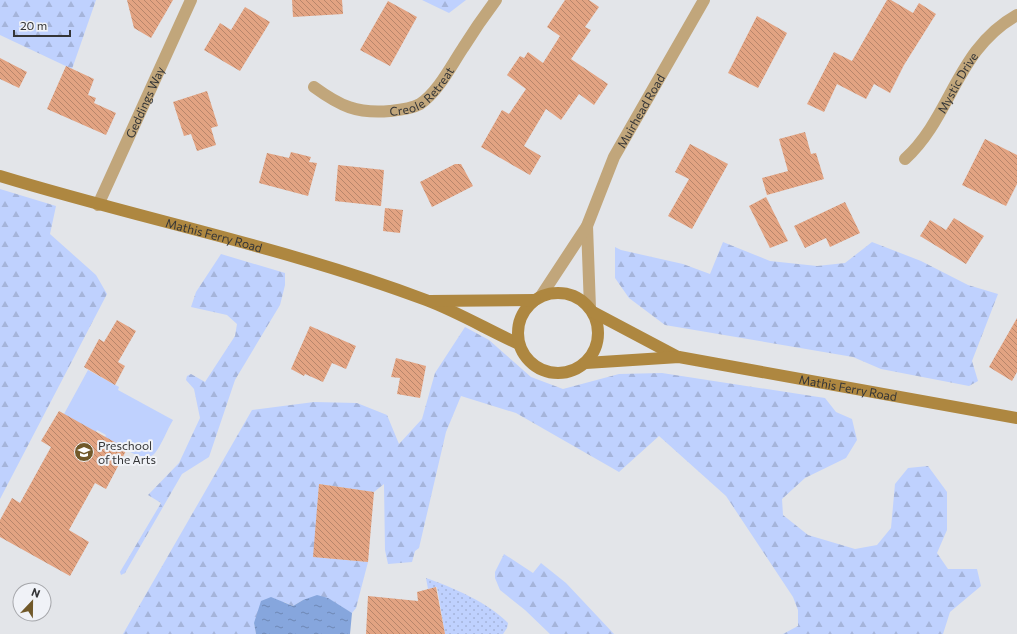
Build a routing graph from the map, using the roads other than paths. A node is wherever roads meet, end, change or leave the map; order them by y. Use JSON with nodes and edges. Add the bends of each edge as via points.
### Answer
{"nodes":[{"id":1,"x":191,"y":0,"type":"edge"},
{"id":2,"x":496,"y":0,"type":"edge"},
{"id":3,"x":704,"y":0,"type":"edge"},
{"id":4,"x":1017,"y":15,"type":"edge"},
{"id":5,"x":314,"y":87,"type":"dead end"},
{"id":6,"x":905,"y":159,"type":"dead end"},
{"id":7,"x":0,"y":176,"type":"edge"},
{"id":8,"x":98,"y":205,"type":"junction"},
{"id":9,"x":587,"y":226,"type":"junction"},
{"id":10,"x":538,"y":298,"type":"junction"},
{"id":11,"x":427,"y":300,"type":"junction"},
{"id":12,"x":592,"y":310,"type":"junction"},
{"id":13,"x":519,"y":344,"type":"junction"},
{"id":14,"x":680,"y":357,"type":"junction"},
{"id":15,"x":586,"y":363,"type":"junction"},
{"id":16,"x":1017,"y":418,"type":"edge"}],
"edges":[{"from":1,"to":8,"type":"street","name":"Geddings Way"},
{"from":2,"to":5,"type":"street","name":"Creole Retreat","via":[[442,82],[420,103],[394,110],[357,111],[334,102]]},
{"from":3,"to":9,"type":"street","name":"Muirhead Road","via":[[614,157]]},
{"from":4,"to":6,"type":"street","name":"Mystic Drive","via":[[996,29],[975,51],[926,135]]},
{"from":7,"to":8,"type":"main road","name":"Mathis Ferry Road"},
{"from":8,"to":11,"type":"main road","name":"Mathis Ferry Road","via":[[294,257]]},
{"from":9,"to":10,"type":"street","name":"Muirhead Road"},
{"from":9,"to":12,"type":"street","name":"Muirhead Road"},
{"from":10,"to":11,"type":"main road","name":"Mathis Ferry Road"},
{"from":10,"to":12,"type":"main road","via":[[551,293],[567,294],[582,300]]},
{"from":10,"to":13,"type":"main road","via":[[526,308],[520,319],[517,332]]},
{"from":11,"to":13,"type":"main road","name":"Mathis Ferry Road"},
{"from":12,"to":14,"type":"main road","name":"Mathis Ferry Road"},
{"from":12,"to":15,"type":"main road","via":[[599,334],[593,355]]},
{"from":13,"to":15,"type":"main road","via":[[529,362],[547,372],[568,373]]},
{"from":14,"to":15,"type":"main road","name":"Mathis Ferry Road"},
{"from":14,"to":16,"type":"main road","name":"Mathis Ferry Road"}]}
